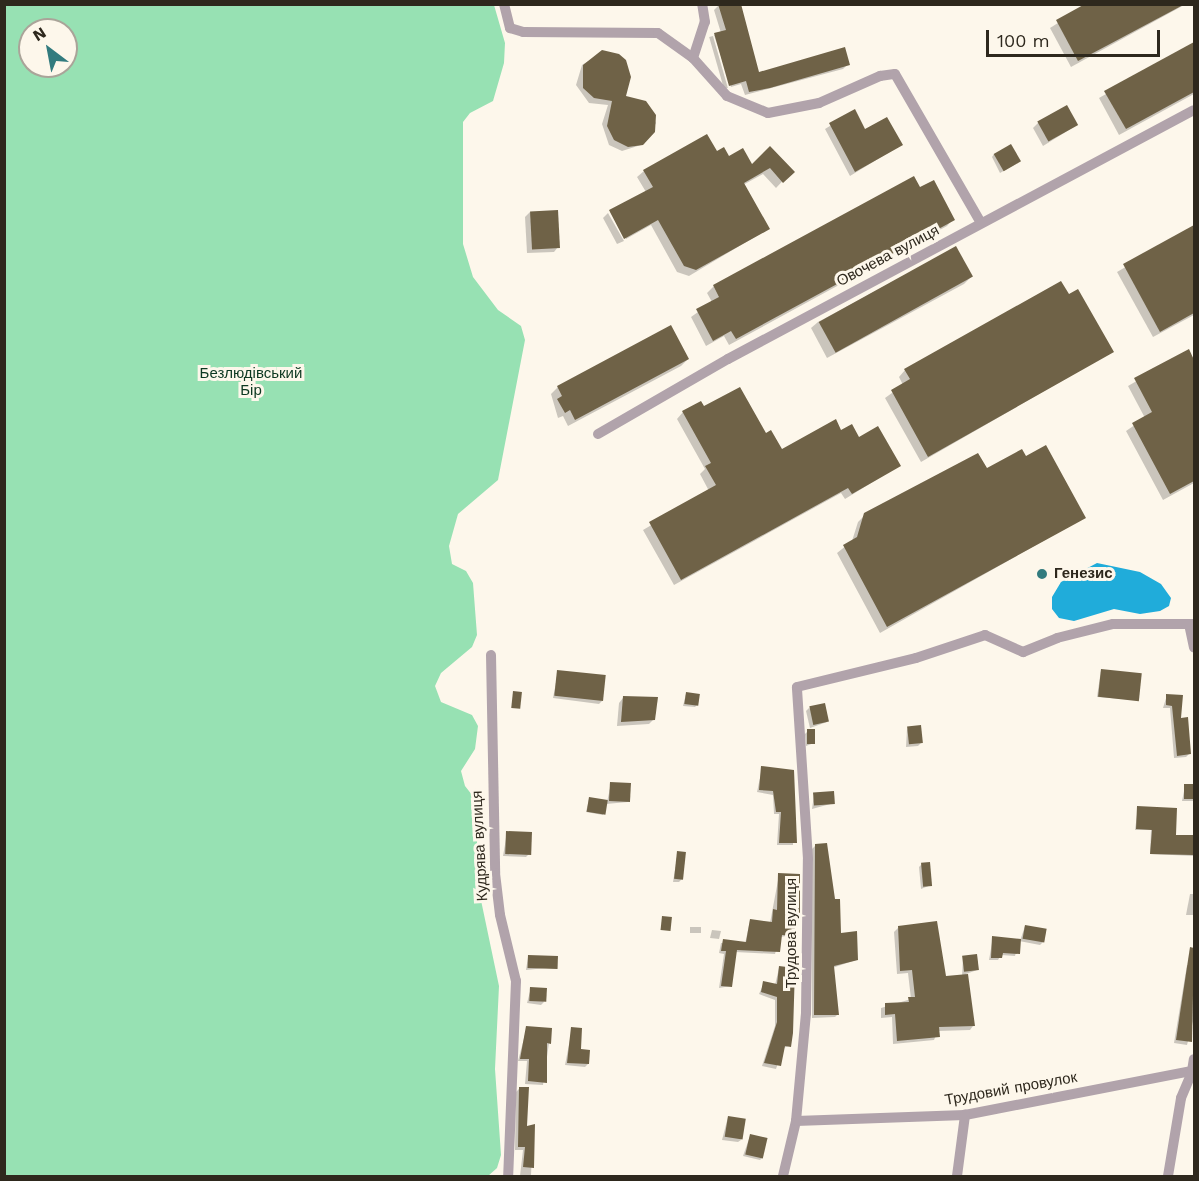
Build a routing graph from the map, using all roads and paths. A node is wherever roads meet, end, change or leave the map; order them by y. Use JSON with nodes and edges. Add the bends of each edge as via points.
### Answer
{"nodes":[{"id":1,"x":504,"y":4,"type":"edge"},
{"id":2,"x":702,"y":4,"type":"edge"},
{"id":3,"x":693,"y":58,"type":"junction"},
{"id":4,"x":1194,"y":110,"type":"edge"},
{"id":5,"x":981,"y":224,"type":"junction"},
{"id":6,"x":598,"y":434,"type":"dead end"},
{"id":7,"x":1192,"y":624,"type":"edge"},
{"id":8,"x":1194,"y":647,"type":"edge"},
{"id":9,"x":491,"y":655,"type":"dead end"},
{"id":10,"x":1194,"y":1066,"type":"edge"},
{"id":11,"x":964,"y":1115,"type":"junction"},
{"id":12,"x":796,"y":1121,"type":"junction"},
{"id":13,"x":508,"y":1176,"type":"edge"},
{"id":14,"x":783,"y":1176,"type":"edge"},
{"id":15,"x":957,"y":1176,"type":"edge"},
{"id":16,"x":1168,"y":1176,"type":"edge"}],
"edges":[{"from":1,"to":3,"type":"street","via":[[510,28],[523,32],[658,33]]},
{"from":2,"to":3,"type":"street","via":[[705,22]]},
{"from":3,"to":5,"type":"street","via":[[727,96],[768,113],[819,103],[880,76],[895,74]]},
{"from":4,"to":5,"type":"street","name":"Овочева вулиця"},
{"from":5,"to":6,"type":"street","name":"Овочева вулиця"},
{"from":7,"to":8,"type":"street"},
{"from":7,"to":12,"type":"street","name":"Трудова вулиця","via":[[1113,624],[1057,638],[1023,652],[985,635],[916,658],[797,687],[807,871],[806,1013]]},
{"from":9,"to":13,"type":"street","name":"Кудрява вулиця","via":[[495,873],[500,915],[516,981]]},
{"from":10,"to":11,"type":"street","name":"Трудовий провулок"},
{"from":10,"to":16,"type":"street","via":[[1181,1098]]},
{"from":11,"to":12,"type":"street","name":"Трудовий провулок"},
{"from":11,"to":15,"type":"street"},
{"from":12,"to":14,"type":"street","name":"Трудова вулиця"}]}
